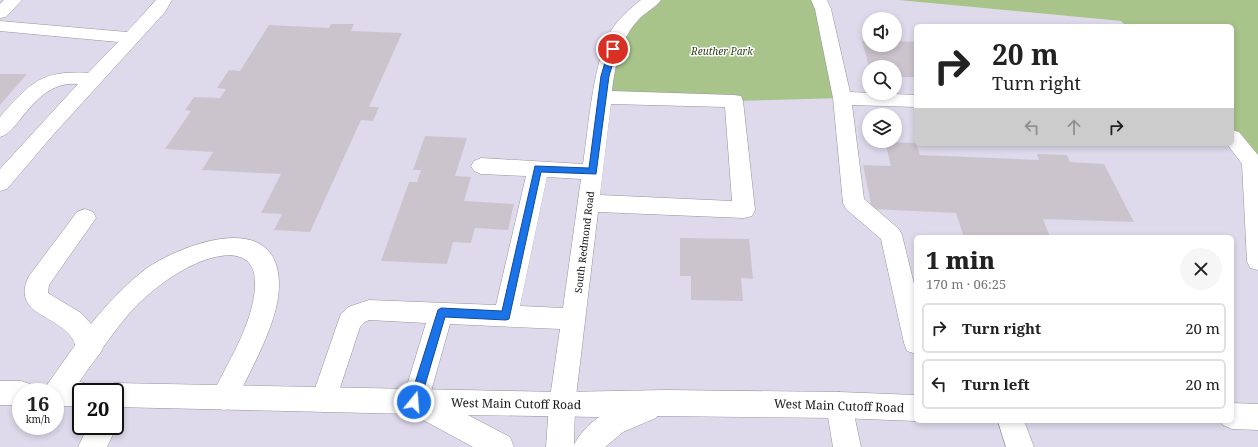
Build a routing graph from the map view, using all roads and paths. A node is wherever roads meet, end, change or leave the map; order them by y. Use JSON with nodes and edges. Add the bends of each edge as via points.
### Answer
{"nodes":[{"id":1,"x":14,"y":0,"type":"edge"},
{"id":2,"x":164,"y":0,"type":"edge"},
{"id":3,"x":653,"y":0,"type":"edge"},
{"id":4,"x":819,"y":0,"type":"edge"},
{"id":5,"x":0,"y":14,"type":"edge"},
{"id":6,"x":0,"y":26,"type":"edge"},
{"id":7,"x":132,"y":38,"type":"junction"},
{"id":8,"x":92,"y":79,"type":"junction"},
{"id":9,"x":602,"y":98,"type":"junction"},
{"id":10,"x":842,"y":98,"type":"junction"},
{"id":11,"x":914,"y":101,"type":"edge"},
{"id":12,"x":0,"y":130,"type":"edge"},
{"id":13,"x":1234,"y":140,"type":"edge"},
{"id":14,"x":481,"y":166,"type":"dead end"},
{"id":15,"x":538,"y":169,"type":"junction"},
{"id":16,"x":593,"y":172,"type":"junction"},
{"id":17,"x":0,"y":183,"type":"edge"},
{"id":18,"x":589,"y":203,"type":"junction"},
{"id":19,"x":85,"y":218,"type":"dead end"},
{"id":20,"x":1258,"y":261,"type":"edge"},
{"id":21,"x":441,"y":313,"type":"junction"},
{"id":22,"x":506,"y":316,"type":"junction"},
{"id":23,"x":574,"y":319,"type":"junction"},
{"id":24,"x":914,"y":334,"type":"edge"},
{"id":25,"x":89,"y":349,"type":"junction"},
{"id":26,"x":0,"y":393,"type":"edge"},
{"id":27,"x":12,"y":393,"type":"edge"},
{"id":28,"x":64,"y":394,"type":"edge"},
{"id":29,"x":124,"y":397,"type":"edge"},
{"id":30,"x":224,"y":398,"type":"junction"},
{"id":31,"x":324,"y":400,"type":"junction"},
{"id":32,"x":414,"y":402,"type":"junction"},
{"id":33,"x":666,"y":403,"type":"junction"},
{"id":34,"x":562,"y":405,"type":"junction"},
{"id":35,"x":839,"y":405,"type":"junction"},
{"id":36,"x":914,"y":408,"type":"edge"},
{"id":37,"x":1234,"y":416,"type":"edge"},
{"id":38,"x":1258,"y":416,"type":"edge"},
{"id":39,"x":1012,"y":423,"type":"edge"},
{"id":40,"x":98,"y":435,"type":"edge"},
{"id":41,"x":92,"y":447,"type":"edge"},
{"id":42,"x":500,"y":447,"type":"edge"},
{"id":43,"x":560,"y":447,"type":"edge"},
{"id":44,"x":587,"y":447,"type":"edge"},
{"id":45,"x":847,"y":447,"type":"edge"},
{"id":46,"x":1020,"y":447,"type":"edge"}],
"edges":[{"from":1,"to":5,"type":"main road"},
{"from":2,"to":7,"type":"main road"},
{"from":3,"to":9,"type":"main road","name":"South Redmond Road","via":[[633,15],[617,36],[605,76]]},
{"from":4,"to":10,"type":"main road"},
{"from":6,"to":7,"type":"main road"},
{"from":7,"to":8,"type":"main road"},
{"from":8,"to":12,"type":"main road","via":[[63,78],[50,81],[39,88]]},
{"from":8,"to":17,"type":"main road"},
{"from":9,"to":16,"type":"main road","name":"South Redmond Road"},
{"from":9,"to":18,"type":"main road","via":[[734,101],[744,210]]},
{"from":10,"to":11,"type":"main road"},
{"from":10,"to":24,"type":"main road","via":[[854,203],[891,235]]},
{"from":13,"to":20,"type":"main road","via":[[1252,162]]},
{"from":14,"to":15,"type":"main road"},
{"from":15,"to":16,"type":"main road"},
{"from":15,"to":22,"type":"main road"},
{"from":16,"to":18,"type":"main road","name":"South Redmond Road"},
{"from":18,"to":23,"type":"main road","name":"South Redmond Road"},
{"from":19,"to":25,"type":"main road","via":[[37,283],[36,297],[72,321],[85,334]]},
{"from":21,"to":22,"type":"main road"},
{"from":21,"to":31,"type":"main road","via":[[369,310],[357,314],[350,322]]},
{"from":21,"to":32,"type":"main road"},
{"from":22,"to":23,"type":"main road"},
{"from":23,"to":34,"type":"main road","name":"South Redmond Road"},
{"from":25,"to":28,"type":"main road"},
{"from":25,"to":30,"type":"main road","via":[[118,310],[142,285],[171,265],[199,252],[231,246],[249,248],[260,256],[266,270],[267,286],[258,324]]},
{"from":26,"to":27,"type":"main road"},
{"from":29,"to":30,"type":"main road","name":"West Main Cutoff Road"},
{"from":30,"to":31,"type":"main road","name":"West Main Cutoff Road"},
{"from":31,"to":32,"type":"main road","name":"West Main Cutoff Road"},
{"from":32,"to":34,"type":"main road","name":"West Main Cutoff Road"},
{"from":32,"to":42,"type":"main road"},
{"from":33,"to":34,"type":"main road","name":"West Main Cutoff Road"},
{"from":33,"to":35,"type":"main road","name":"West Main Cutoff Road"},
{"from":33,"to":44,"type":"main road","via":[[621,418],[595,436]]},
{"from":34,"to":43,"type":"main road","name":"South Redmond Road"},
{"from":35,"to":36,"type":"main road","name":"West Main Cutoff Road"},
{"from":35,"to":45,"type":"main road"},
{"from":37,"to":38,"type":"main road"},
{"from":39,"to":46,"type":"main road"},
{"from":40,"to":41,"type":"main road"}]}
